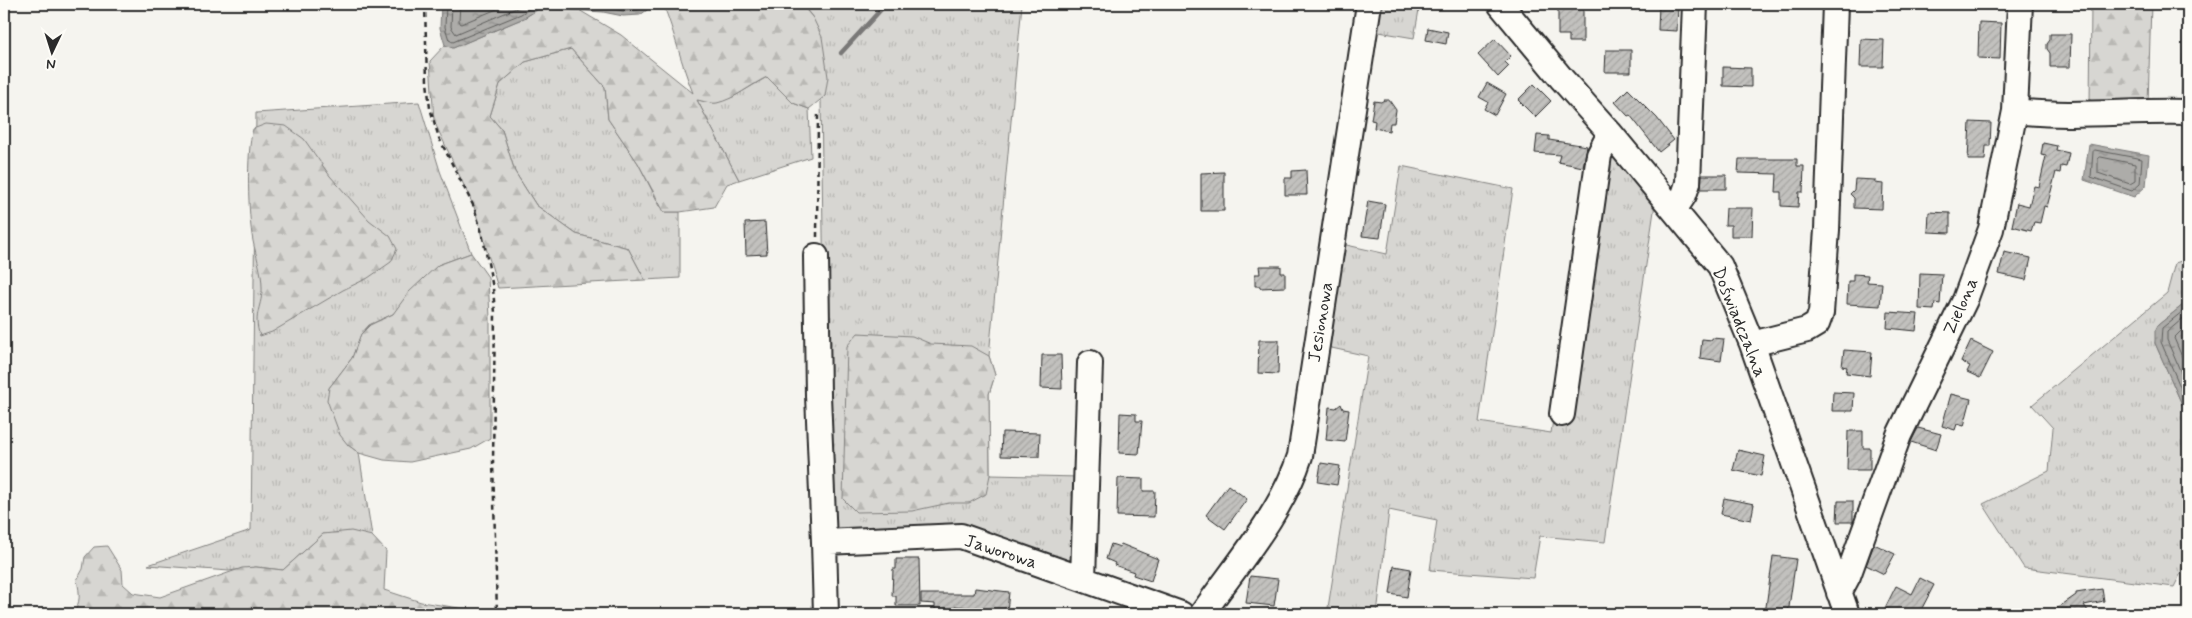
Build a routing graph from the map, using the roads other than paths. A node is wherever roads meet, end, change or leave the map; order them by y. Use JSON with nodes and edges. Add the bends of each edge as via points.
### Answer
{"nodes":[{"id":1,"x":1369,"y":4,"type":"edge"},
{"id":2,"x":1500,"y":4,"type":"edge"},
{"id":3,"x":1695,"y":4,"type":"edge"},
{"id":4,"x":1835,"y":4,"type":"edge"},
{"id":5,"x":2020,"y":4,"type":"edge"},
{"id":6,"x":2016,"y":111,"type":"junction"},
{"id":7,"x":2188,"y":112,"type":"edge"},
{"id":8,"x":1610,"y":133,"type":"junction"},
{"id":9,"x":1674,"y":210,"type":"junction"},
{"id":10,"x":816,"y":256,"type":"road end"},
{"id":11,"x":1752,"y":344,"type":"junction"},
{"id":12,"x":1090,"y":363,"type":"dead end"},
{"id":13,"x":1562,"y":414,"type":"dead end"},
{"id":14,"x":824,"y":542,"type":"junction"},
{"id":15,"x":1082,"y":579,"type":"junction"},
{"id":16,"x":1843,"y":604,"type":"edge"},
{"id":17,"x":826,"y":614,"type":"edge"},
{"id":18,"x":1181,"y":614,"type":"edge"},
{"id":19,"x":1202,"y":614,"type":"edge"}],
"edges":[{"from":1,"to":19,"type":"street","name":"Jesionowa","via":[[1300,456],[1281,501]]},
{"from":2,"to":8,"type":"street","name":"Doświadczalna"},
{"from":3,"to":9,"type":"street","via":[[1688,183]]},
{"from":4,"to":11,"type":"street","via":[[1822,313],[1817,324],[1807,330]]},
{"from":5,"to":6,"type":"street","name":"Zielona"},
{"from":6,"to":7,"type":"street","via":[[2091,115]]},
{"from":6,"to":16,"type":"street","name":"Zielona","via":[[1991,230],[1964,300],[1899,435],[1848,576]]},
{"from":8,"to":9,"type":"street","name":"Doświadczalna"},
{"from":8,"to":13,"type":"street","via":[[1599,155]]},
{"from":9,"to":11,"type":"street","name":"Doświadczalna","via":[[1720,266]]},
{"from":10,"to":14,"type":"street"},
{"from":11,"to":16,"type":"street","name":"Doświadczalna"},
{"from":12,"to":15,"type":"street"},
{"from":14,"to":15,"type":"street","name":"Jaworowa","via":[[961,536]]},
{"from":14,"to":17,"type":"street"},
{"from":15,"to":18,"type":"street","name":"Jaworowa"}]}
